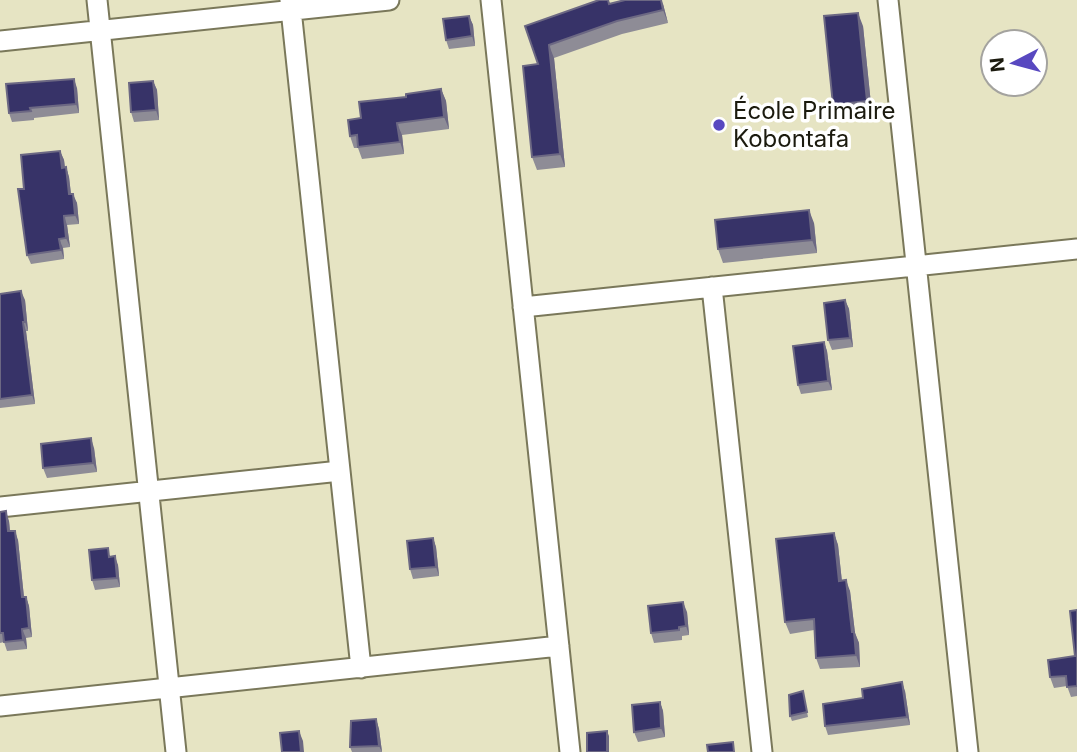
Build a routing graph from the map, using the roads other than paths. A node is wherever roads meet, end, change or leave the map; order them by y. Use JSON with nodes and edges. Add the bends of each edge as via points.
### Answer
{"nodes":[{"id":1,"x":97,"y":0,"type":"edge"},
{"id":2,"x":389,"y":0,"type":"edge"},
{"id":3,"x":491,"y":0,"type":"edge"},
{"id":4,"x":888,"y":0,"type":"edge"},
{"id":5,"x":291,"y":5,"type":"edge"},
{"id":6,"x":100,"y":30,"type":"junction"},
{"id":7,"x":0,"y":41,"type":"edge"},
{"id":8,"x":1077,"y":248,"type":"edge"},
{"id":9,"x":917,"y":266,"type":"junction"},
{"id":10,"x":712,"y":287,"type":"junction"},
{"id":11,"x":523,"y":307,"type":"junction"},
{"id":12,"x":340,"y":471,"type":"junction"},
{"id":13,"x":149,"y":491,"type":"junction"},
{"id":14,"x":0,"y":507,"type":"edge"},
{"id":15,"x":559,"y":646,"type":"junction"},
{"id":16,"x":361,"y":668,"type":"junction"},
{"id":17,"x":169,"y":688,"type":"junction"},
{"id":18,"x":0,"y":706,"type":"edge"},
{"id":19,"x":176,"y":752,"type":"edge"},
{"id":20,"x":570,"y":752,"type":"edge"},
{"id":21,"x":762,"y":752,"type":"edge"},
{"id":22,"x":968,"y":752,"type":"edge"}],
"edges":[{"from":1,"to":6,"type":"street"},
{"from":2,"to":5,"type":"street"},
{"from":3,"to":11,"type":"street"},
{"from":4,"to":9,"type":"street"},
{"from":5,"to":6,"type":"street"},
{"from":5,"to":12,"type":"street"},
{"from":6,"to":7,"type":"street"},
{"from":6,"to":13,"type":"street"},
{"from":8,"to":9,"type":"street"},
{"from":9,"to":10,"type":"street"},
{"from":9,"to":22,"type":"street"},
{"from":10,"to":11,"type":"street"},
{"from":10,"to":21,"type":"street"},
{"from":11,"to":15,"type":"street"},
{"from":12,"to":13,"type":"street"},
{"from":12,"to":16,"type":"street"},
{"from":13,"to":14,"type":"street"},
{"from":13,"to":17,"type":"street"},
{"from":15,"to":16,"type":"street"},
{"from":15,"to":20,"type":"street"},
{"from":16,"to":17,"type":"street"},
{"from":17,"to":18,"type":"street"},
{"from":17,"to":19,"type":"street"}]}
